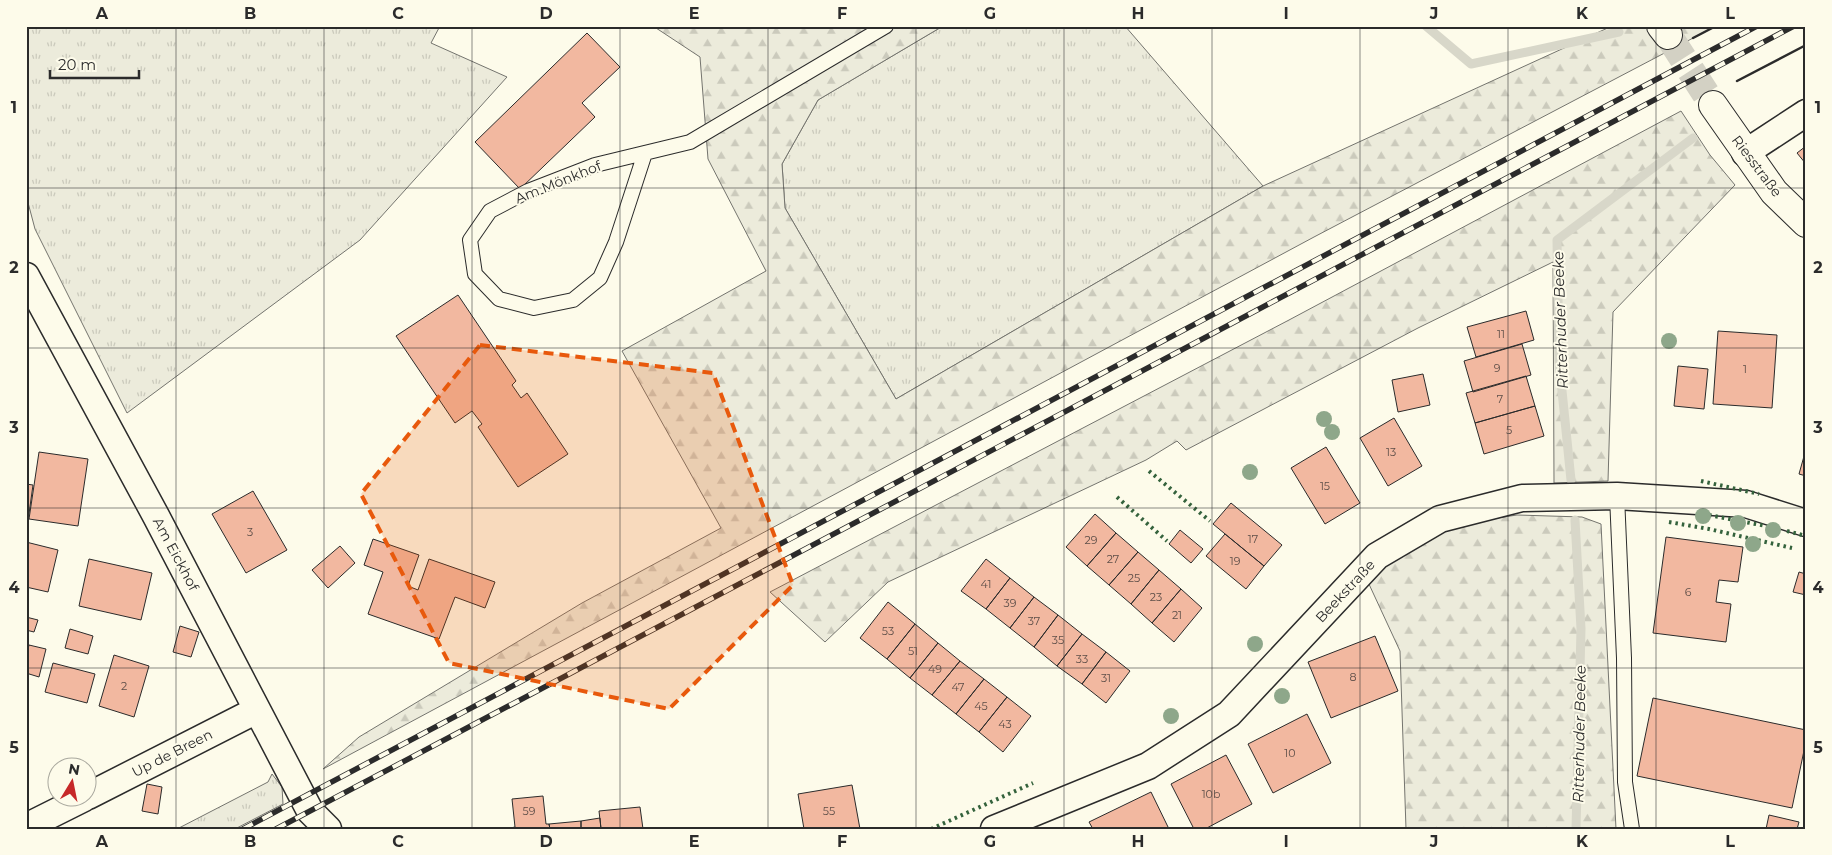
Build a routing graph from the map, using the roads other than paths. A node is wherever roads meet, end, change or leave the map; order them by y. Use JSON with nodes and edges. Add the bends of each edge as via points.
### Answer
{"nodes":[{"id":1,"x":886,"y":26,"type":"edge"},
{"id":2,"x":1713,"y":106,"type":"tunnel mouth"},
{"id":3,"x":1806,"y":113,"type":"edge"},
{"id":4,"x":645,"y":153,"type":"junction"},
{"id":5,"x":1745,"y":153,"type":"junction"},
{"id":6,"x":1806,"y":223,"type":"edge"},
{"id":7,"x":26,"y":276,"type":"edge"},
{"id":8,"x":1617,"y":496,"type":"junction"},
{"id":9,"x":1806,"y":523,"type":"edge"},
{"id":10,"x":257,"y":710,"type":"junction"},
{"id":11,"x":98,"y":791,"type":"edge"},
{"id":12,"x":64,"y":808,"type":"edge"},
{"id":13,"x":26,"y":827,"type":"edge"},
{"id":14,"x":328,"y":829,"type":"edge"},
{"id":15,"x":994,"y":829,"type":"edge"},
{"id":16,"x":1632,"y":829,"type":"edge"}],
"edges":[{"from":1,"to":4,"type":"lane","name":"Am Mönkhof","via":[[690,142]]},
{"from":2,"to":5,"type":"street","name":"Riesstraße"},
{"from":3,"to":5,"type":"street"},
{"from":4,"to":4,"type":"lane","name":"Am Mönkhof","via":[[616,242],[600,278],[573,300],[534,308],[499,298],[474,274],[470,240],[490,211],[528,191],[595,165]]},
{"from":5,"to":6,"type":"street","name":"Riesstraße","via":[[1774,192]]},
{"from":7,"to":10,"type":"street","name":"Am Eickhof"},
{"from":8,"to":9,"type":"street","name":"Beekstraße","via":[[1746,504]]},
{"from":8,"to":15,"type":"street","name":"Beekstraße","via":[[1522,498],[1440,519],[1377,556],[1229,714],[1148,766]]},
{"from":8,"to":16,"type":"lane","via":[[1625,782]]},
{"from":10,"to":11,"type":"street","name":"Up de Breen"},
{"from":10,"to":14,"type":"street","name":"Am Eickhof","via":[[310,811]]},
{"from":12,"to":13,"type":"street"}]}
